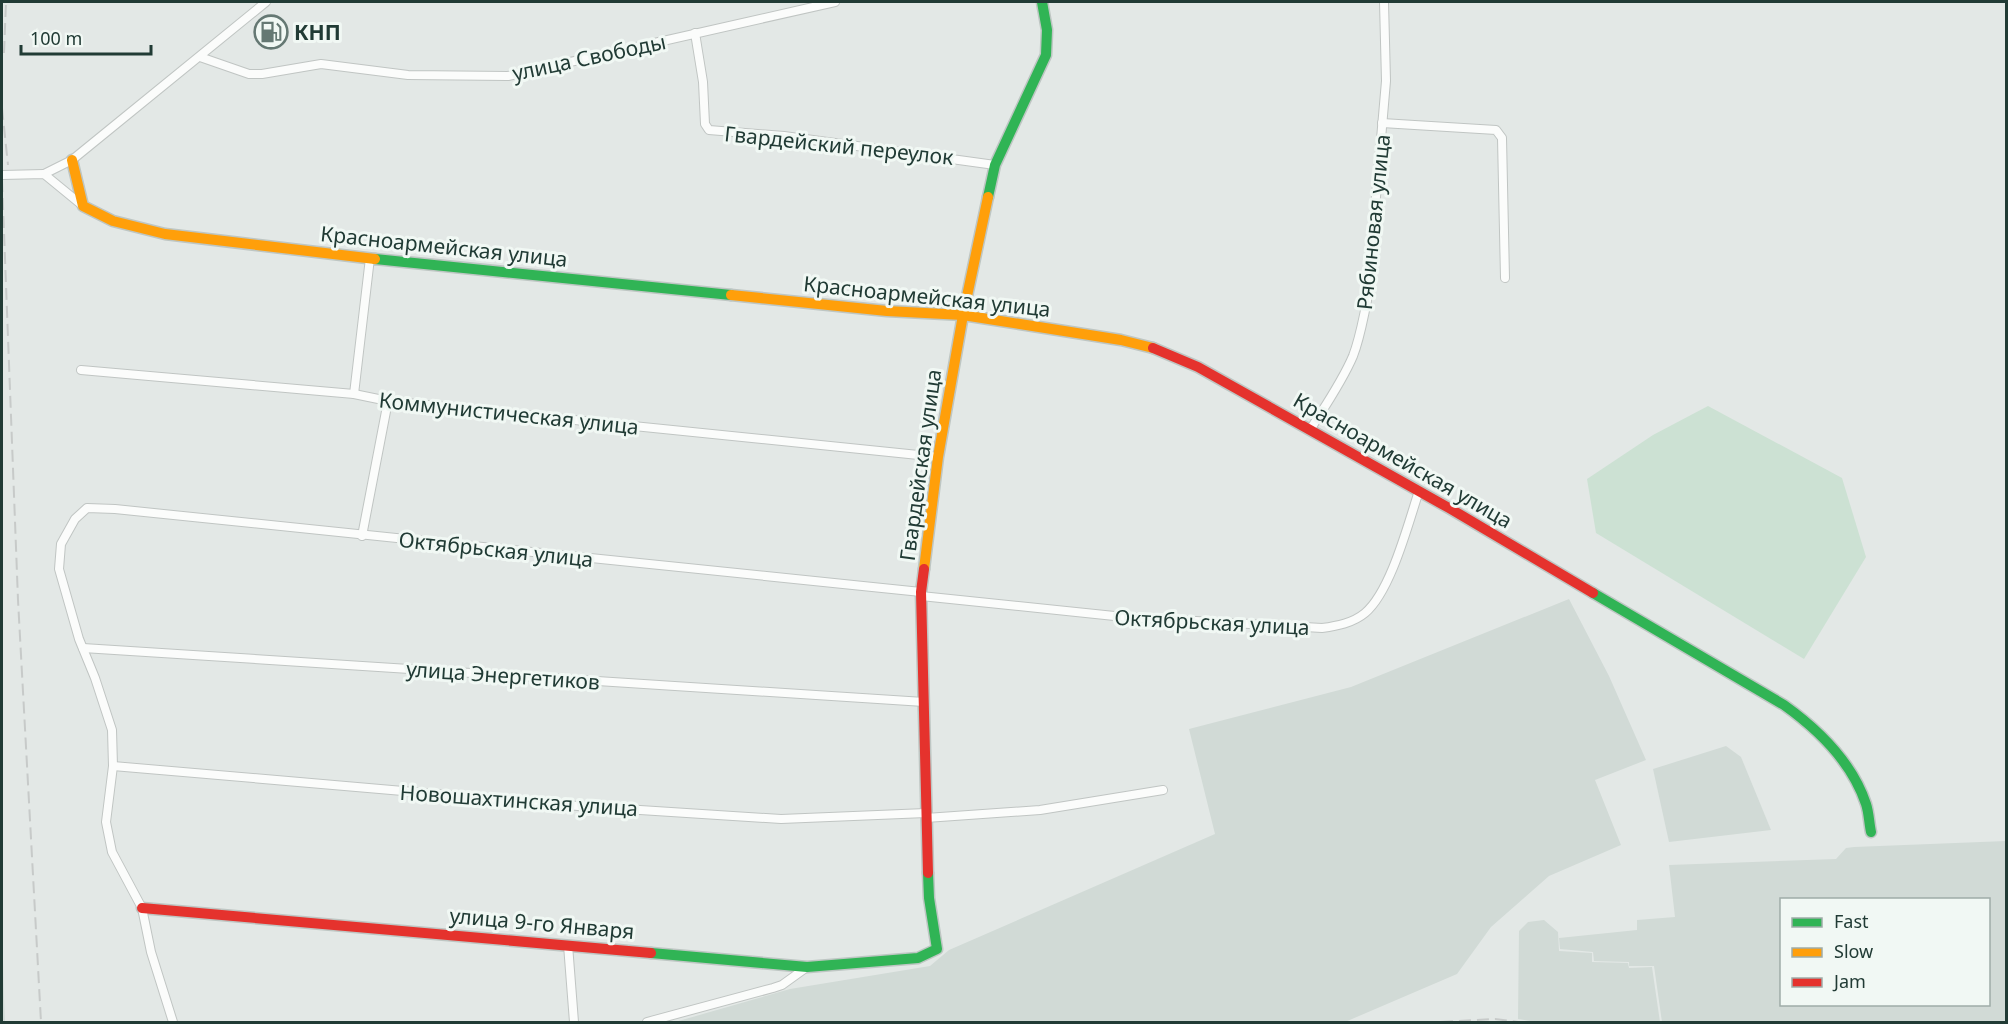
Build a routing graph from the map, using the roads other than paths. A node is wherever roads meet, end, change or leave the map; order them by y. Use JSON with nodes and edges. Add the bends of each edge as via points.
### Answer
{"nodes":[{"id":1,"x":266,"y":2,"type":"edge"},
{"id":2,"x":835,"y":2,"type":"edge"},
{"id":3,"x":1042,"y":2,"type":"edge"},
{"id":4,"x":1384,"y":2,"type":"edge"},
{"id":5,"x":695,"y":33,"type":"junction"},
{"id":6,"x":200,"y":57,"type":"junction"},
{"id":7,"x":1382,"y":123,"type":"junction"},
{"id":8,"x":72,"y":160,"type":"junction"},
{"id":9,"x":995,"y":165,"type":"junction"},
{"id":10,"x":44,"y":174,"type":"junction"},
{"id":11,"x":2,"y":175,"type":"edge"},
{"id":12,"x":83,"y":206,"type":"junction"},
{"id":13,"x":370,"y":258,"type":"junction"},
{"id":14,"x":1504,"y":278,"type":"dead end"},
{"id":15,"x":963,"y":315,"type":"junction"},
{"id":16,"x":81,"y":370,"type":"dead end"},
{"id":17,"x":354,"y":394,"type":"junction"},
{"id":18,"x":388,"y":401,"type":"junction"},
{"id":19,"x":1310,"y":430,"type":"junction"},
{"id":20,"x":938,"y":457,"type":"junction"},
{"id":21,"x":1419,"y":491,"type":"junction"},
{"id":22,"x":362,"y":536,"type":"junction"},
{"id":23,"x":921,"y":594,"type":"junction"},
{"id":24,"x":83,"y":648,"type":"junction"},
{"id":25,"x":924,"y":702,"type":"junction"},
{"id":26,"x":113,"y":766,"type":"junction"},
{"id":27,"x":1163,"y":790,"type":"dead end"},
{"id":28,"x":926,"y":816,"type":"junction"},
{"id":29,"x":1871,"y":832,"type":"dead end"},
{"id":30,"x":142,"y":908,"type":"junction"},
{"id":31,"x":568,"y":945,"type":"junction"},
{"id":32,"x":938,"y":949,"type":"joint"},
{"id":33,"x":807,"y":966,"type":"junction"},
{"id":34,"x":173,"y":1023,"type":"edge"},
{"id":35,"x":574,"y":1023,"type":"edge"},
{"id":36,"x":647,"y":1023,"type":"edge"}],
"edges":[{"from":1,"to":6,"type":"street"},
{"from":2,"to":5,"type":"street","name":"улица Свободы"},
{"from":3,"to":9,"type":"street","name":"Гвардейская улица","via":[[1046,55]]},
{"from":4,"to":7,"type":"street","name":"Рябиновая улица","via":[[1386,81]]},
{"from":5,"to":6,"type":"street","name":"улица Свободы","via":[[508,76],[408,75],[321,64],[249,74]]},
{"from":5,"to":9,"type":"street","name":"Гвардейский переулок","via":[[704,82],[705,124],[709,130],[784,136]]},
{"from":6,"to":8,"type":"street"},
{"from":7,"to":14,"type":"street","via":[[1496,130],[1500,134]]},
{"from":7,"to":19,"type":"street","name":"Рябиновая улица","via":[[1371,270],[1361,332],[1344,373]]},
{"from":8,"to":10,"type":"street"},
{"from":8,"to":12,"type":"street"},
{"from":9,"to":15,"type":"street","name":"Гвардейская улица"},
{"from":10,"to":11,"type":"street"},
{"from":10,"to":12,"type":"street"},
{"from":12,"to":13,"type":"street","name":"Красноармейская улица","via":[[113,221],[165,234]]},
{"from":13,"to":15,"type":"street","name":"Красноармейская улица","via":[[887,311]]},
{"from":13,"to":17,"type":"street"},
{"from":15,"to":19,"type":"street","name":"Красноармейская улица","via":[[1122,340],[1161,350]]},
{"from":15,"to":20,"type":"street","name":"Гвардейская улица"},
{"from":16,"to":17,"type":"street","name":"Коммунистическая улица"},
{"from":17,"to":18,"type":"street","name":"Коммунистическая улица"},
{"from":18,"to":20,"type":"street","name":"Коммунистическая улица"},
{"from":18,"to":22,"type":"street"},
{"from":19,"to":21,"type":"street","name":"Красноармейская улица"},
{"from":20,"to":23,"type":"street","name":"Гвардейская улица"},
{"from":21,"to":23,"type":"street","name":"Октябрьская улица","via":[[1385,586],[1365,613],[1337,626],[1124,617]]},
{"from":21,"to":29,"type":"street","name":"Красноармейская улица","via":[[1802,716],[1848,770],[1866,805]]},
{"from":22,"to":23,"type":"street","name":"Октябрьская улица"},
{"from":22,"to":24,"type":"street","name":"Октябрьская улица","via":[[87,508],[75,519],[62,544],[59,569]]},
{"from":23,"to":25,"type":"street","name":"Гвардейская улица"},
{"from":24,"to":25,"type":"street","name":"улица Энергетиков"},
{"from":24,"to":26,"type":"street","via":[[112,730]]},
{"from":25,"to":28,"type":"street","name":"Гвардейская улица"},
{"from":26,"to":28,"type":"street","name":"Новошахтинская улица","via":[[578,806],[781,819]]},
{"from":26,"to":30,"type":"street","via":[[106,822],[112,852]]},
{"from":27,"to":28,"type":"street","name":"Новошахтинская улица","via":[[1040,810]]},
{"from":28,"to":32,"type":"street","name":"Гвардейская улица","via":[[929,898]]},
{"from":30,"to":31,"type":"street","name":"улица 9-го Января"},
{"from":30,"to":34,"type":"street"},
{"from":31,"to":33,"type":"street","name":"улица 9-го Января"},
{"from":31,"to":35,"type":"street"},
{"from":32,"to":33,"type":"street","name":"улица 9-го Января","via":[[918,958]]},
{"from":33,"to":36,"type":"street","via":[[782,985]]}]}
